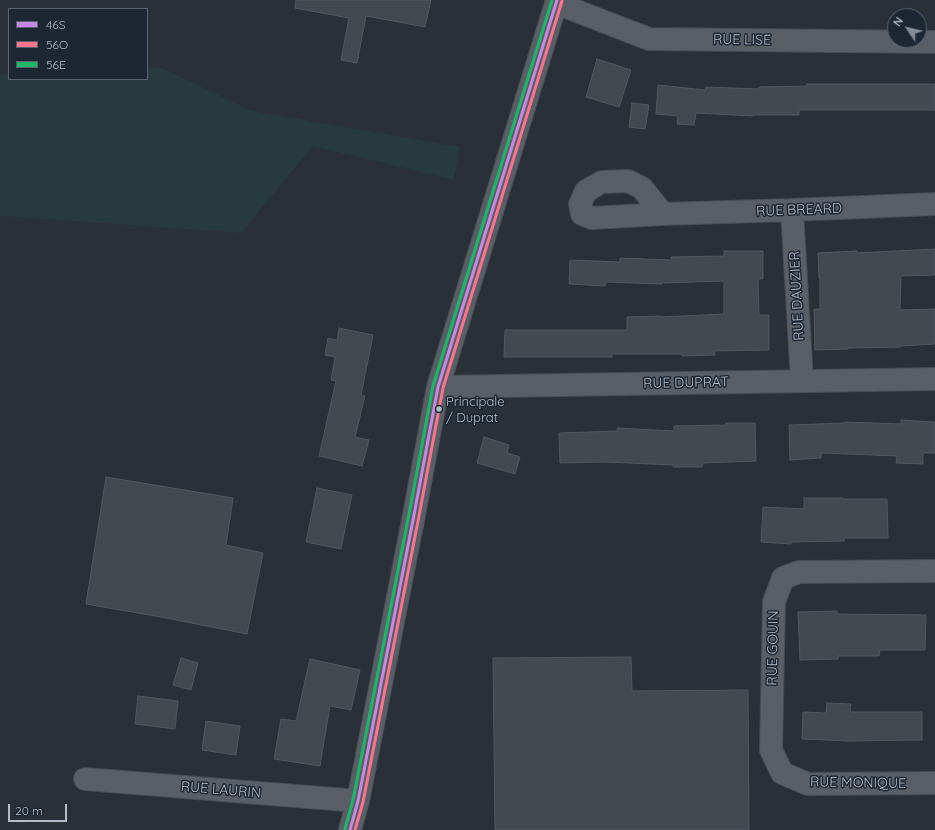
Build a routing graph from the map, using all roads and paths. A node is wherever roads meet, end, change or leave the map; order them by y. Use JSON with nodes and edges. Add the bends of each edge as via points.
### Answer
{"nodes":[{"id":1,"x":556,"y":2,"type":"edge"},
{"id":2,"x":935,"y":42,"type":"edge"},
{"id":3,"x":935,"y":204,"type":"edge"},
{"id":4,"x":792,"y":210,"type":"junction"},
{"id":5,"x":663,"y":214,"type":"dead end"},
{"id":6,"x":935,"y":379,"type":"edge"},
{"id":7,"x":802,"y":381,"type":"junction"},
{"id":8,"x":438,"y":387,"type":"junction"},
{"id":9,"x":935,"y":571,"type":"edge"},
{"id":10,"x":782,"y":773,"type":"joint"},
{"id":11,"x":85,"y":779,"type":"dead end"},
{"id":12,"x":935,"y":783,"type":"edge"},
{"id":13,"x":358,"y":801,"type":"junction"},
{"id":14,"x":350,"y":830,"type":"edge"}],
"edges":[{"from":1,"to":2,"type":"street","name":"RUE LISE","via":[[649,39]]},
{"from":1,"to":8,"type":"street"},
{"from":3,"to":4,"type":"street","name":"RUE BREARD"},
{"from":4,"to":5,"type":"street","name":"RUE BREARD"},
{"from":4,"to":7,"type":"street","name":"RUE DAUZIER"},
{"from":6,"to":7,"type":"street","name":"RUE DUPRAT"},
{"from":7,"to":8,"type":"street","name":"RUE DUPRAT"},
{"from":8,"to":13,"type":"street"},
{"from":9,"to":10,"type":"street","name":"RUE GOUIN","via":[[799,572],[783,578],[774,602],[771,750]]},
{"from":10,"to":12,"type":"street","name":"RUE MONIQUE","via":[[808,784]]},
{"from":11,"to":13,"type":"street","name":"RUE LAURIN"},
{"from":13,"to":14,"type":"street"}]}
